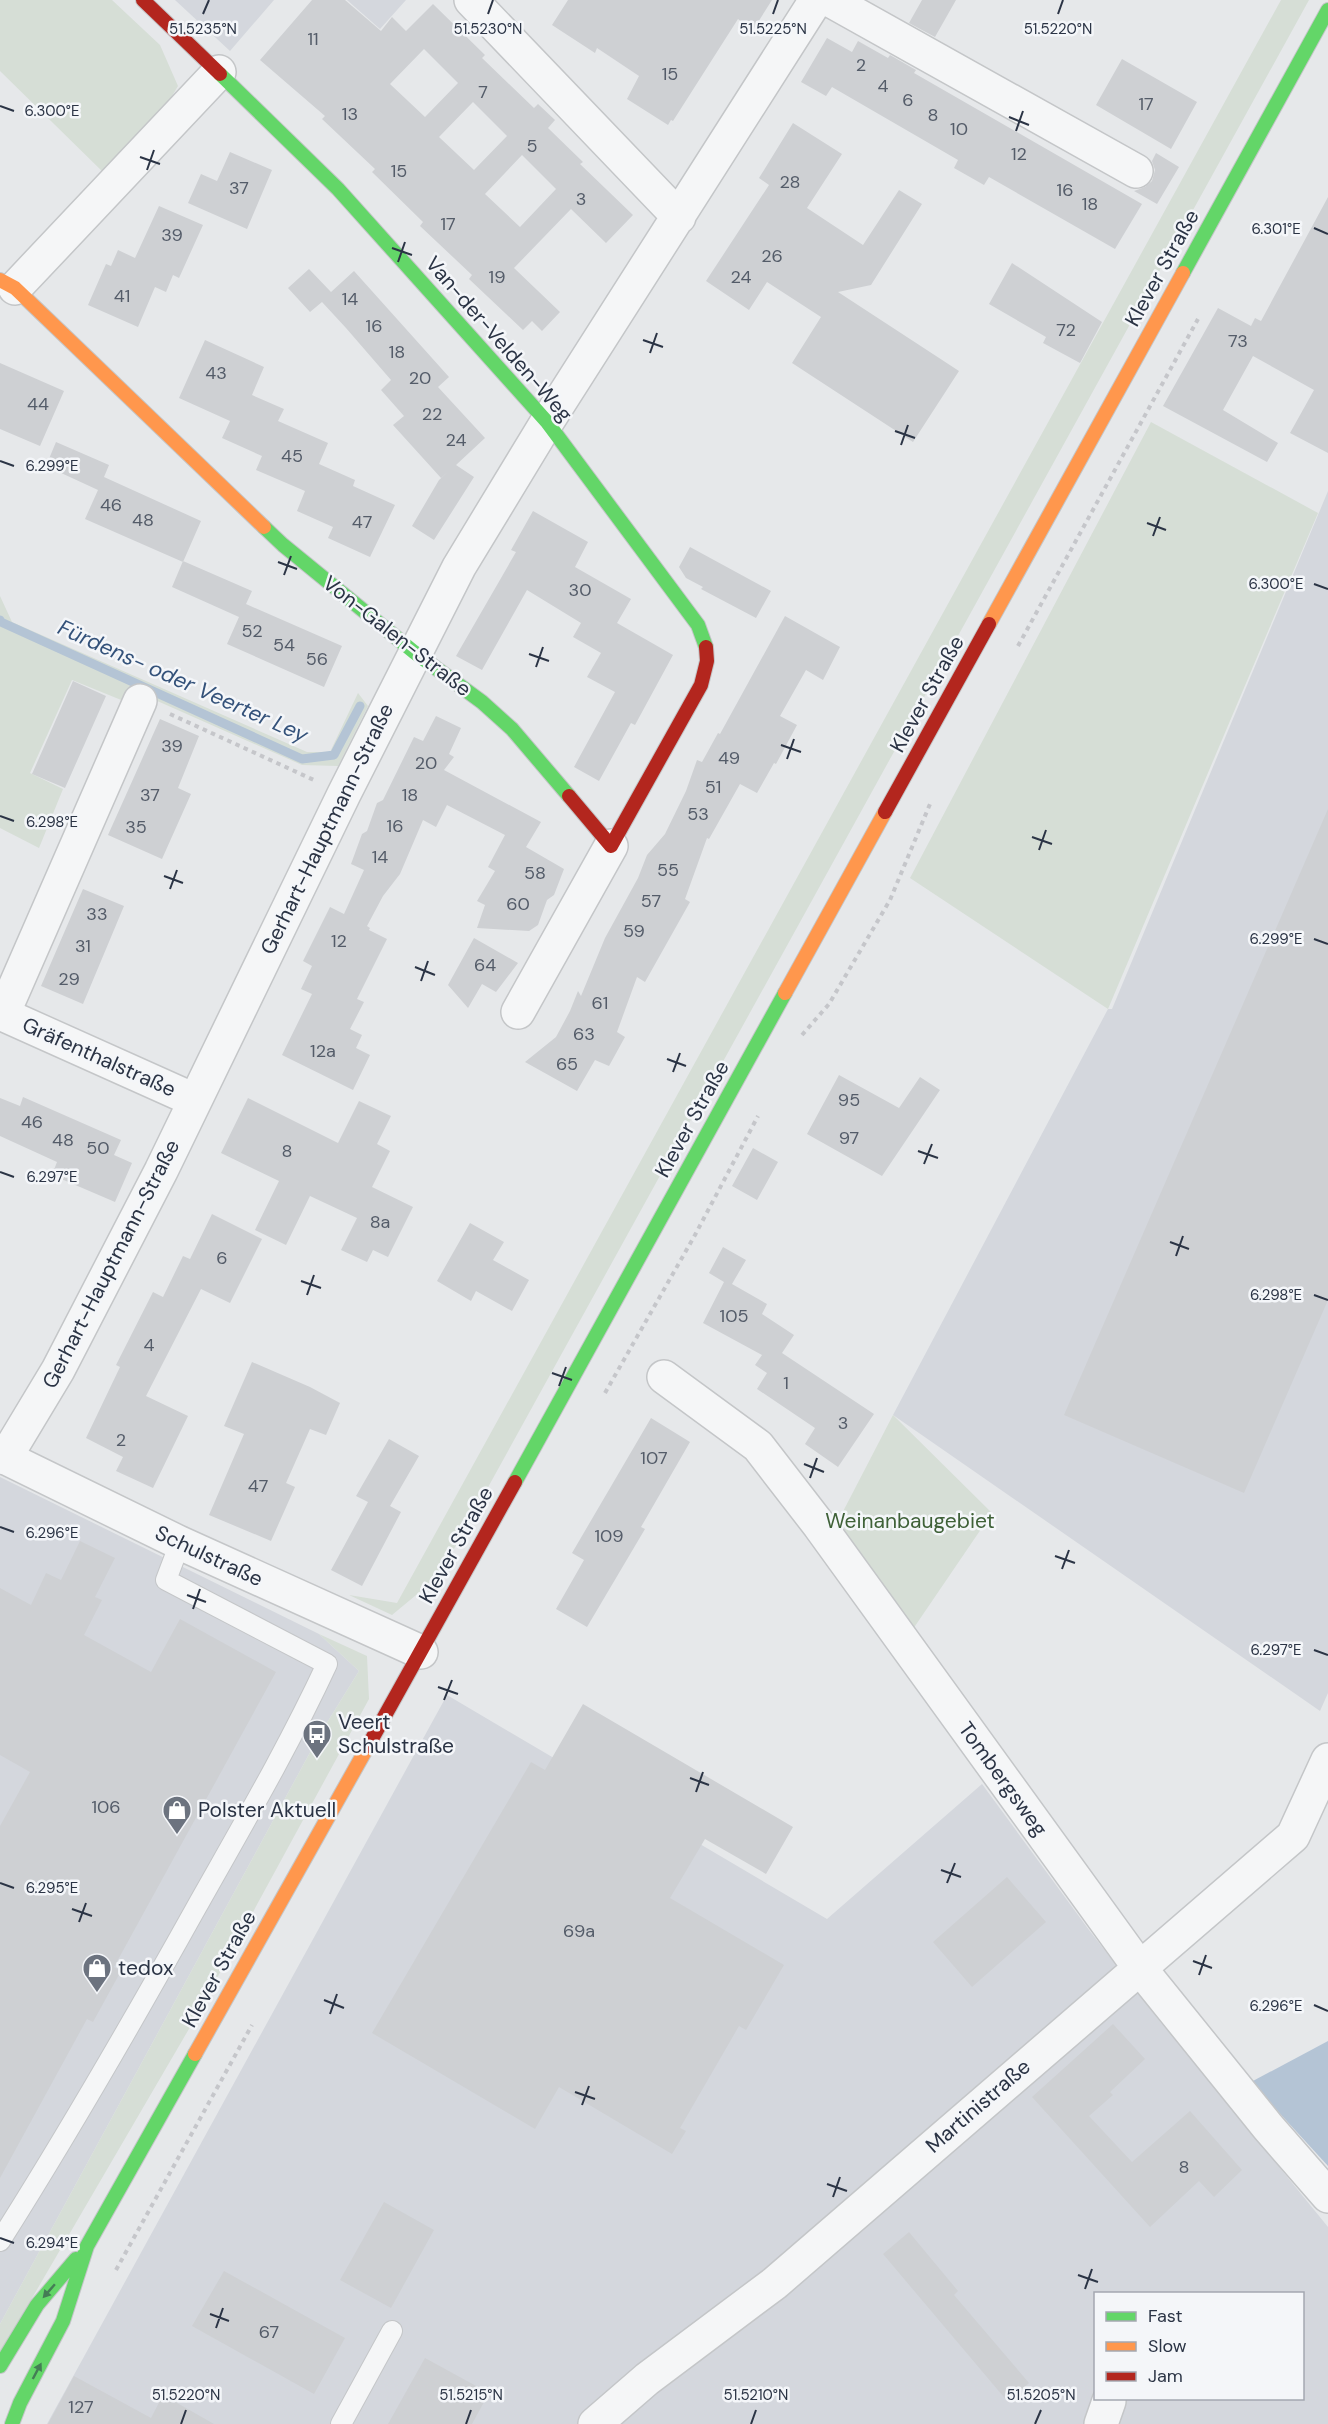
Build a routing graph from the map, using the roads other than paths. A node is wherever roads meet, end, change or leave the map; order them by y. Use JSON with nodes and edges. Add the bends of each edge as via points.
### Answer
{"nodes":[{"id":1,"x":143,"y":0,"type":"edge"},
{"id":2,"x":471,"y":0,"type":"edge"},
{"id":3,"x":816,"y":0,"type":"edge"},
{"id":4,"x":830,"y":0,"type":"edge"},
{"id":5,"x":1328,"y":10,"type":"edge"},
{"id":6,"x":219,"y":72,"type":"junction"},
{"id":7,"x":1136,"y":171,"type":"dead end"},
{"id":8,"x":679,"y":217,"type":"junction"},
{"id":9,"x":8,"y":284,"type":"edge"},
{"id":10,"x":547,"y":422,"type":"junction"},
{"id":11,"x":414,"y":652,"type":"junction"},
{"id":12,"x":140,"y":701,"type":"road end"},
{"id":13,"x":611,"y":846,"type":"junction"},
{"id":14,"x":518,"y":1012,"type":"dead end"},
{"id":15,"x":1,"y":1013,"type":"edge"},
{"id":16,"x":195,"y":1100,"type":"junction"},
{"id":17,"x":664,"y":1377,"type":"dead end"},
{"id":18,"x":3,"y":1457,"type":"edge"},
{"id":19,"x":180,"y":1543,"type":"junction"},
{"id":20,"x":421,"y":1652,"type":"junction"},
{"id":21,"x":1328,"y":1760,"type":"edge"},
{"id":22,"x":1139,"y":1967,"type":"junction"},
{"id":23,"x":1328,"y":2196,"type":"edge"},
{"id":24,"x":0,"y":2241,"type":"edge"},
{"id":25,"x":87,"y":2246,"type":"junction"},
{"id":26,"x":392,"y":2331,"type":"dead end"},
{"id":27,"x":0,"y":2366,"type":"edge"},
{"id":28,"x":12,"y":2424,"type":"edge"},
{"id":29,"x":341,"y":2424,"type":"edge"},
{"id":30,"x":595,"y":2424,"type":"edge"}],
"edges":[{"from":1,"to":6,"type":"main road","name":"Van-der-Velden-Weg"},
{"from":2,"to":8,"type":"street"},
{"from":3,"to":8,"type":"street","name":"Gerhart-Hauptmann-Straße"},
{"from":4,"to":7,"type":"street"},
{"from":5,"to":20,"type":"main road","name":"Klever Straße"},
{"from":6,"to":9,"type":"street","name":"Von-Galen-Straße"},
{"from":6,"to":10,"type":"main road","name":"Van-der-Velden-Weg","via":[[338,189]]},
{"from":8,"to":10,"type":"street","name":"Gerhart-Hauptmann-Straße"},
{"from":9,"to":11,"type":"main road","name":"Von-Galen-Straße","via":[[283,545]]},
{"from":10,"to":11,"type":"street","name":"Gerhart-Hauptmann-Straße","via":[[459,567]]},
{"from":10,"to":13,"type":"main road","name":"Van-der-Velden-Weg","via":[[698,625],[708,645],[701,685]]},
{"from":11,"to":13,"type":"main road","name":"Von-Galen-Straße","via":[[512,729]]},
{"from":11,"to":16,"type":"street","name":"Gerhart-Hauptmann-Straße"},
{"from":12,"to":15,"type":"street","name":"Gräfenthalstraße"},
{"from":13,"to":14,"type":"street"},
{"from":15,"to":16,"type":"street","name":"Gräfenthalstraße"},
{"from":16,"to":18,"type":"street","name":"Gerhart-Hauptmann-Straße","via":[[58,1370]]},
{"from":17,"to":22,"type":"street","name":"Tombergsweg","via":[[758,1446]]},
{"from":18,"to":19,"type":"street","name":"Schulstraße"},
{"from":19,"to":20,"type":"street","name":"Schulstraße"},
{"from":19,"to":24,"type":"lane","via":[[166,1581],[327,1664],[296,1730],[132,2023]]},
{"from":20,"to":25,"type":"main road","name":"Klever Straße"},
{"from":21,"to":22,"type":"street","name":"Martinistraße","via":[[1293,1836]]},
{"from":22,"to":23,"type":"street","name":"Tombergsweg"},
{"from":22,"to":30,"type":"street","name":"Martinistraße","via":[[775,2283],[647,2379]]},
{"from":25,"to":27,"type":"main road","name":"Klever Straße","one_way":true,"via":[[37,2305]]},
{"from":28,"to":25,"type":"main road","name":"Klever Straße","one_way":true,"via":[[63,2321]]},
{"from":26,"to":29,"type":"lane"}]}
